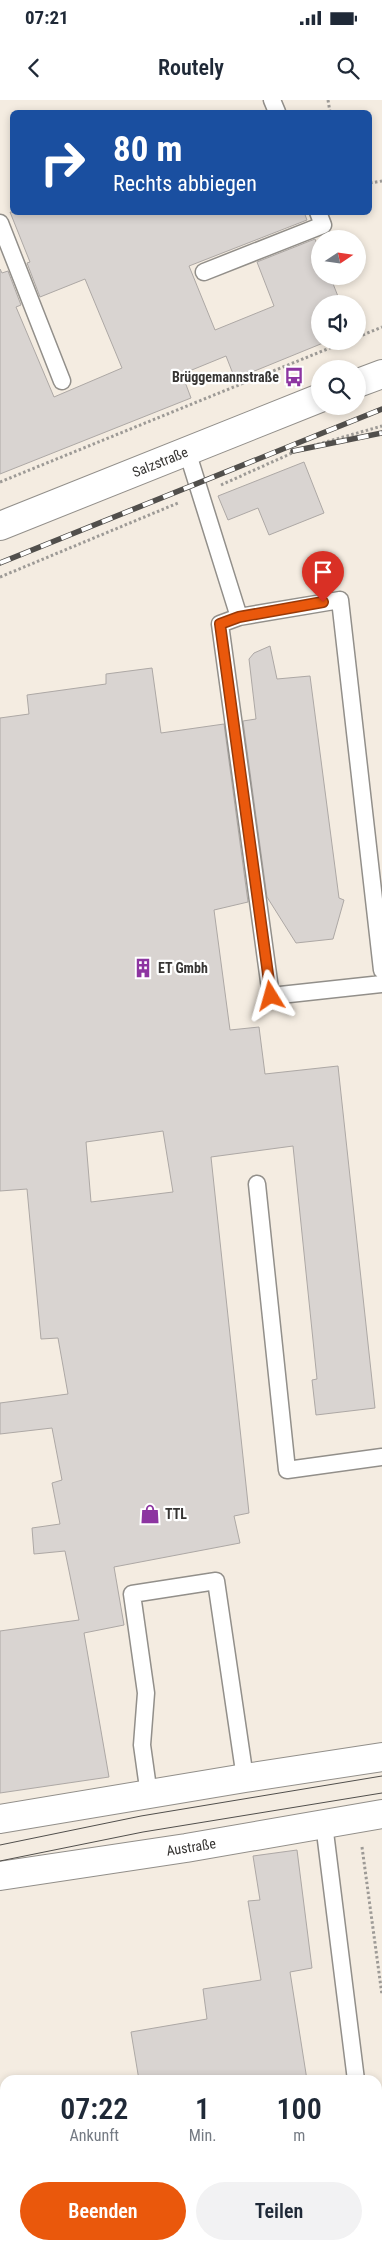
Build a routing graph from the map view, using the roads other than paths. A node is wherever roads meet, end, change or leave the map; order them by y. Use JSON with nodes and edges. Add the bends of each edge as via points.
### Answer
{"nodes":[{"id":1,"x":319,"y":215,"type":"edge"},
{"id":2,"x":0,"y":223,"type":"edge"},
{"id":3,"x":204,"y":272,"type":"dead end"},
{"id":4,"x":382,"y":374,"type":"edge"},
{"id":5,"x":366,"y":380,"type":"edge"},
{"id":6,"x":62,"y":381,"type":"dead end"},
{"id":7,"x":311,"y":402,"type":"edge"},
{"id":8,"x":187,"y":451,"type":"junction"},
{"id":9,"x":0,"y":526,"type":"edge"},
{"id":10,"x":239,"y":617,"type":"junction"},
{"id":11,"x":382,"y":970,"type":"edge"},
{"id":12,"x":382,"y":984,"type":"edge"},
{"id":13,"x":257,"y":1184,"type":"dead end"},
{"id":14,"x":382,"y":1457,"type":"edge"},
{"id":15,"x":382,"y":1758,"type":"edge"},
{"id":16,"x":245,"y":1778,"type":"junction"},
{"id":17,"x":149,"y":1795,"type":"junction"},
{"id":18,"x":370,"y":1816,"type":"edge"},
{"id":19,"x":0,"y":1819,"type":"edge"},
{"id":20,"x":324,"y":1824,"type":"junction"},
{"id":21,"x":0,"y":1876,"type":"edge"},
{"id":22,"x":355,"y":2075,"type":"edge"}],
"edges":[{"from":1,"to":3,"type":"lane","via":[[323,225]]},
{"from":2,"to":6,"type":"lane"},
{"from":4,"to":5,"type":"main road"},
{"from":7,"to":8,"type":"main road","name":"Salzstraße"},
{"from":8,"to":9,"type":"main road","name":"Salzstraße"},
{"from":8,"to":10,"type":"lane"},
{"from":10,"to":11,"type":"lane","via":[[340,600]]},
{"from":10,"to":12,"type":"lane","via":[[220,624],[271,996]]},
{"from":13,"to":14,"type":"lane","via":[[287,1470]]},
{"from":15,"to":16,"type":"main road"},
{"from":16,"to":17,"type":"main road"},
{"from":16,"to":17,"type":"lane","via":[[216,1581],[132,1594],[146,1693],[142,1745]]},
{"from":17,"to":19,"type":"main road"},
{"from":18,"to":20,"type":"main road","name":"Austraße"},
{"from":20,"to":21,"type":"main road","name":"Austraße"},
{"from":20,"to":22,"type":"lane"}]}
